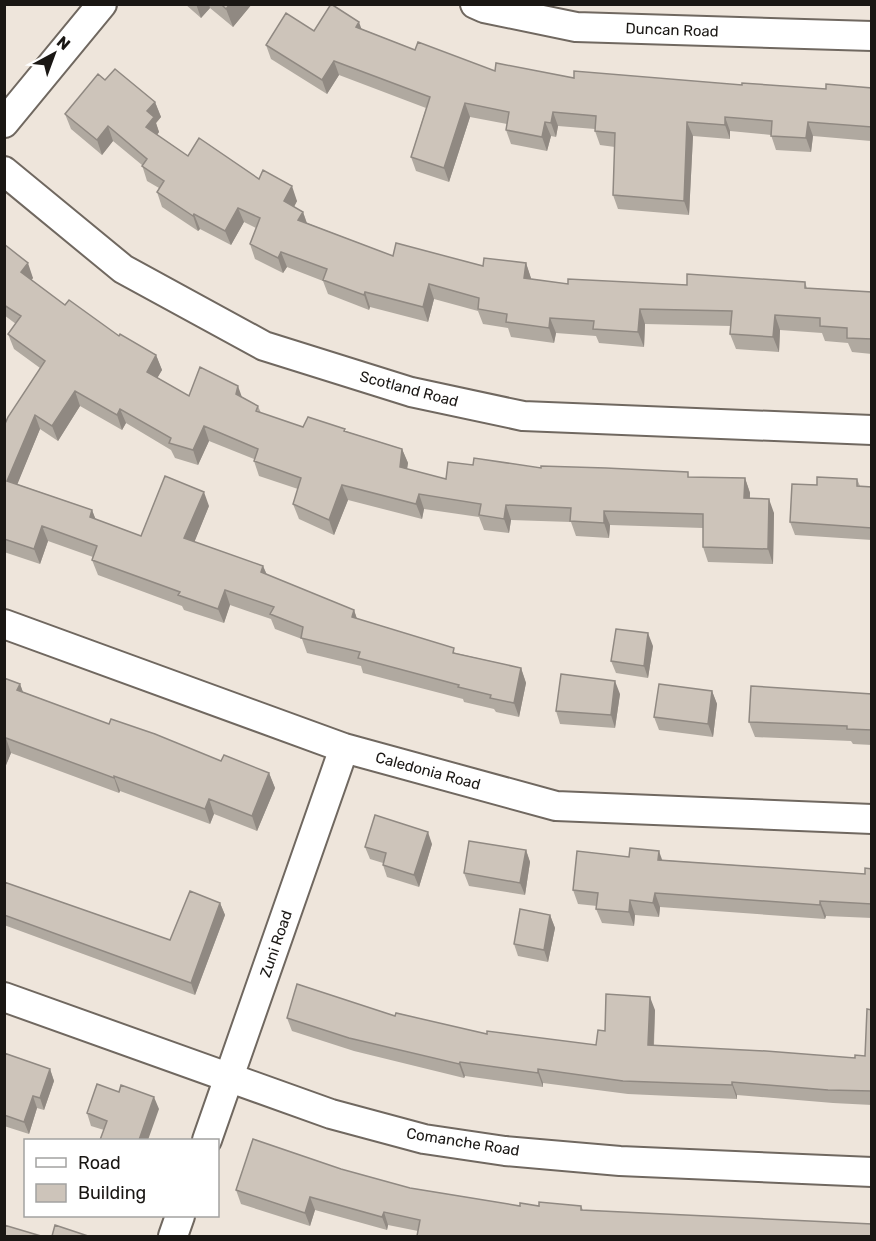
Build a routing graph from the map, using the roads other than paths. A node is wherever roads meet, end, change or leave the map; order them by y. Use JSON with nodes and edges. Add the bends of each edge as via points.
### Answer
{"nodes":[{"id":1,"x":102,"y":4,"type":"edge"},
{"id":2,"x":475,"y":4,"type":"edge"},
{"id":3,"x":666,"y":17,"type":"edge"},
{"id":4,"x":872,"y":36,"type":"edge"},
{"id":5,"x":4,"y":123,"type":"edge"},
{"id":6,"x":4,"y":171,"type":"edge"},
{"id":7,"x":872,"y":430,"type":"edge"},
{"id":8,"x":4,"y":624,"type":"edge"},
{"id":9,"x":344,"y":748,"type":"junction"},
{"id":10,"x":872,"y":819,"type":"edge"},
{"id":11,"x":4,"y":997,"type":"edge"},
{"id":12,"x":229,"y":1078,"type":"junction"},
{"id":13,"x":207,"y":1139,"type":"edge"},
{"id":14,"x":872,"y":1173,"type":"edge"},
{"id":15,"x":179,"y":1217,"type":"edge"},
{"id":16,"x":172,"y":1236,"type":"edge"}],
"edges":[{"from":1,"to":5,"type":"street"},
{"from":2,"to":3,"type":"street","name":"Duncan Road","via":[[576,27]]},
{"from":3,"to":4,"type":"street","name":"Duncan Road"},
{"from":6,"to":7,"type":"street","name":"Scotland Road","via":[[123,268],[264,346],[411,392],[523,417]]},
{"from":8,"to":9,"type":"street","name":"Caledonia Road"},
{"from":9,"to":10,"type":"street","name":"Caledonia Road","via":[[556,806]]},
{"from":9,"to":12,"type":"street","name":"Zuni Road"},
{"from":11,"to":12,"type":"street","name":"Comanche Road"},
{"from":12,"to":13,"type":"street","name":"Zuni Road"},
{"from":12,"to":14,"type":"street","name":"Comanche Road","via":[[332,1114],[424,1138],[506,1151],[620,1161]]},
{"from":15,"to":16,"type":"street"}]}
